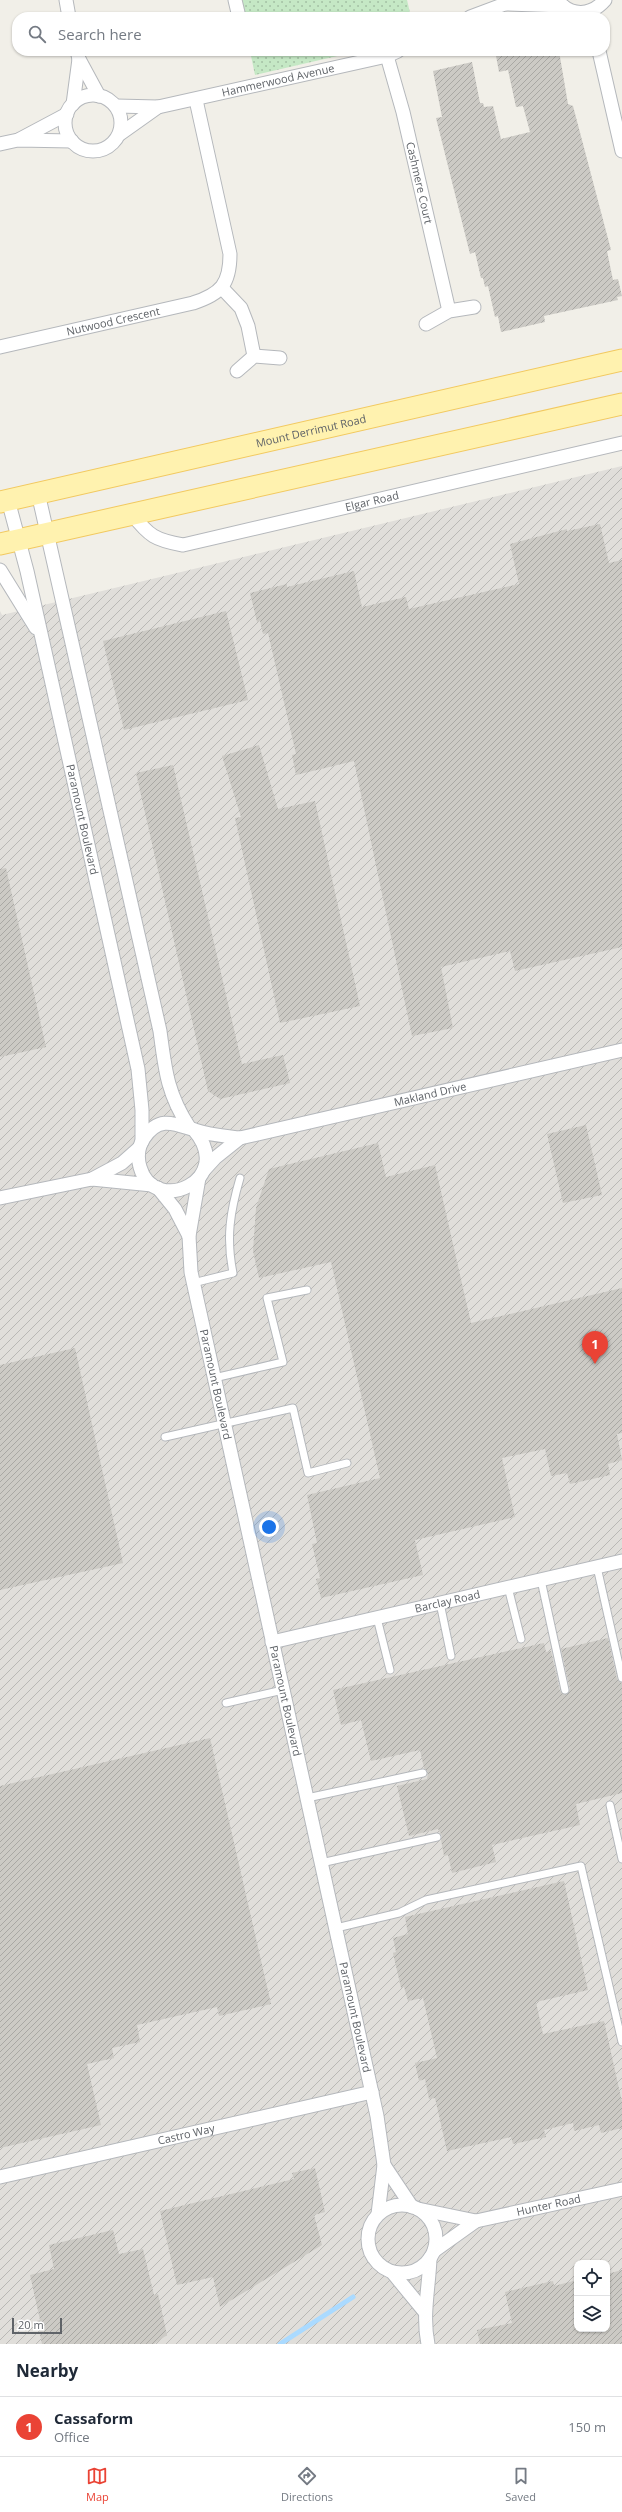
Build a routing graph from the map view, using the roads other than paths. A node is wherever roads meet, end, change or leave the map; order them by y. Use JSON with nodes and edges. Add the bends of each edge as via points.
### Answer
{"nodes":[{"id":1,"x":66,"y":0,"type":"edge"},
{"id":2,"x":235,"y":0,"type":"edge"},
{"id":3,"x":510,"y":2,"type":"edge"},
{"id":4,"x":565,"y":8,"type":"edge"},
{"id":5,"x":601,"y":8,"type":"edge"},
{"id":6,"x":68,"y":12,"type":"edge"},
{"id":7,"x":238,"y":12,"type":"edge"},
{"id":8,"x":483,"y":12,"type":"edge"},
{"id":9,"x":579,"y":12,"type":"edge"},
{"id":10,"x":587,"y":12,"type":"edge"},
{"id":11,"x":78,"y":56,"type":"edge"},
{"id":12,"x":79,"y":56,"type":"edge"},
{"id":13,"x":379,"y":56,"type":"edge"},
{"id":14,"x":393,"y":56,"type":"edge"},
{"id":15,"x":600,"y":56,"type":"edge"},
{"id":16,"x":99,"y":96,"type":"junction"},
{"id":17,"x":196,"y":100,"type":"junction"},
{"id":18,"x":116,"y":106,"type":"junction"},
{"id":19,"x":158,"y":108,"type":"junction"},
{"id":20,"x":70,"y":109,"type":"junction"},
{"id":21,"x":120,"y":134,"type":"junction"},
{"id":22,"x":18,"y":140,"type":"junction"},
{"id":23,"x":72,"y":142,"type":"junction"},
{"id":24,"x":0,"y":144,"type":"edge"},
{"id":25,"x":622,"y":151,"type":"edge"},
{"id":26,"x":222,"y":288,"type":"junction"},
{"id":27,"x":474,"y":308,"type":"dead end"},
{"id":28,"x":448,"y":311,"type":"junction"},
{"id":29,"x":426,"y":324,"type":"dead end"},
{"id":30,"x":0,"y":347,"type":"edge"},
{"id":31,"x":254,"y":356,"type":"junction"},
{"id":32,"x":280,"y":358,"type":"dead end"},
{"id":33,"x":622,"y":360,"type":"edge"},
{"id":34,"x":237,"y":371,"type":"dead end"},
{"id":35,"x":622,"y":404,"type":"edge"},
{"id":36,"x":622,"y":443,"type":"edge"},
{"id":37,"x":38,"y":493,"type":"junction"},
{"id":38,"x":4,"y":501,"type":"edge"},
{"id":39,"x":132,"y":514,"type":"junction"},
{"id":40,"x":49,"y":533,"type":"junction"},
{"id":41,"x":10,"y":542,"type":"edge"},
{"id":42,"x":0,"y":570,"type":"edge"},
{"id":43,"x":42,"y":638,"type":"junction"},
{"id":44,"x":622,"y":1050,"type":"edge"},
{"id":45,"x":192,"y":1128,"type":"junction"},
{"id":46,"x":240,"y":1138,"type":"junction"},
{"id":47,"x":140,"y":1145,"type":"junction"},
{"id":48,"x":202,"y":1175,"type":"junction"},
{"id":49,"x":240,"y":1178,"type":"dead end"},
{"id":50,"x":92,"y":1180,"type":"junction"},
{"id":51,"x":155,"y":1186,"type":"junction"},
{"id":52,"x":0,"y":1198,"type":"edge"},
{"id":53,"x":189,"y":1236,"type":"junction"},
{"id":54,"x":192,"y":1283,"type":"junction"},
{"id":55,"x":306,"y":1290,"type":"dead end"},
{"id":56,"x":214,"y":1378,"type":"junction"},
{"id":57,"x":224,"y":1424,"type":"junction"},
{"id":58,"x":165,"y":1437,"type":"dead end"},
{"id":59,"x":347,"y":1463,"type":"dead end"},
{"id":60,"x":622,"y":1561,"type":"edge"},
{"id":61,"x":597,"y":1567,"type":"junction"},
{"id":62,"x":541,"y":1580,"type":"junction"},
{"id":63,"x":508,"y":1587,"type":"junction"},
{"id":64,"x":440,"y":1603,"type":"junction"},
{"id":65,"x":377,"y":1618,"type":"junction"},
{"id":66,"x":521,"y":1639,"type":"dead end"},
{"id":67,"x":272,"y":1642,"type":"junction"},
{"id":68,"x":451,"y":1656,"type":"dead end"},
{"id":69,"x":390,"y":1670,"type":"dead end"},
{"id":70,"x":622,"y":1678,"type":"edge"},
{"id":71,"x":283,"y":1690,"type":"junction"},
{"id":72,"x":565,"y":1690,"type":"dead end"},
{"id":73,"x":226,"y":1702,"type":"dead end"},
{"id":74,"x":424,"y":1773,"type":"dead end"},
{"id":75,"x":307,"y":1798,"type":"junction"},
{"id":76,"x":610,"y":1805,"type":"dead end"},
{"id":77,"x":437,"y":1837,"type":"dead end"},
{"id":78,"x":622,"y":1859,"type":"edge"},
{"id":79,"x":321,"y":1863,"type":"junction"},
{"id":80,"x":336,"y":1928,"type":"junction"},
{"id":81,"x":622,"y":2042,"type":"edge"},
{"id":82,"x":372,"y":2092,"type":"junction"},
{"id":83,"x":384,"y":2165,"type":"junction"},
{"id":84,"x":0,"y":2177,"type":"edge"},
{"id":85,"x":622,"y":2189,"type":"edge"},
{"id":86,"x":415,"y":2208,"type":"junction"},
{"id":87,"x":378,"y":2214,"type":"junction"},
{"id":88,"x":476,"y":2221,"type":"junction"},
{"id":89,"x":432,"y":2255,"type":"junction"},
{"id":90,"x":392,"y":2272,"type":"junction"},
{"id":91,"x":424,"y":2311,"type":"junction"},
{"id":92,"x":428,"y":2344,"type":"edge"}],
"edges":[{"from":1,"to":6,"type":"street"},
{"from":2,"to":7,"type":"street"},
{"from":3,"to":4,"type":"street"},
{"from":3,"to":8,"type":"street"},
{"from":4,"to":9,"type":"street"},
{"from":5,"to":10,"type":"street"},
{"from":11,"to":20,"type":"street"},
{"from":12,"to":16,"type":"street"},
{"from":13,"to":17,"type":"street","name":"Hammerwood Avenue"},
{"from":14,"to":28,"type":"street","name":"Cashmere Court"},
{"from":15,"to":25,"type":"street"},
{"from":16,"to":18,"type":"street"},
{"from":16,"to":20,"type":"street","via":[[89,95]]},
{"from":17,"to":19,"type":"street","name":"Hammerwood Avenue"},
{"from":17,"to":26,"type":"street","via":[[230,254],[230,272]]},
{"from":18,"to":19,"type":"street","name":"Hammerwood Avenue"},
{"from":18,"to":21,"type":"street","via":[[122,124]]},
{"from":19,"to":21,"type":"street","name":"Hammerwood Avenue"},
{"from":20,"to":22,"type":"street"},
{"from":20,"to":23,"type":"street","via":[[67,133]]},
{"from":21,"to":23,"type":"street","via":[[107,148],[98,152],[88,152]]},
{"from":22,"to":23,"type":"street"},
{"from":22,"to":24,"type":"street"},
{"from":26,"to":30,"type":"street","name":"Nutwood Crescent","via":[[210,297],[193,303]]},
{"from":26,"to":31,"type":"street","via":[[241,308],[248,326]]},
{"from":27,"to":28,"type":"street"},
{"from":28,"to":29,"type":"street"},
{"from":31,"to":32,"type":"street"},
{"from":31,"to":34,"type":"street"},
{"from":33,"to":37,"type":"main road","name":"Mount Derrimut Road"},
{"from":35,"to":39,"type":"main road"},
{"from":36,"to":39,"type":"street","name":"Elgar Road","via":[[183,545],[166,542],[148,534]]},
{"from":37,"to":38,"type":"main road","name":"Mount Derrimut Road"},
{"from":37,"to":40,"type":"street"},
{"from":38,"to":41,"type":"street","name":"Paramount Boulevard"},
{"from":39,"to":40,"type":"main road"},
{"from":40,"to":41,"type":"main road"},
{"from":40,"to":45,"type":"street","via":[[160,1031],[164,1069],[175,1102]]},
{"from":41,"to":43,"type":"street","name":"Paramount Boulevard"},
{"from":42,"to":43,"type":"street"},
{"from":43,"to":47,"type":"street","name":"Paramount Boulevard","via":[[138,1069],[142,1110]]},
{"from":44,"to":46,"type":"street","name":"Makland Drive"},
{"from":45,"to":46,"type":"street","name":"Makland Drive"},
{"from":45,"to":47,"type":"street","via":[[179,1123],[167,1123],[148,1133]]},
{"from":45,"to":48,"type":"street","via":[[206,1149]]},
{"from":46,"to":48,"type":"street","name":"Makland Drive","via":[[215,1158]]},
{"from":47,"to":50,"type":"street","via":[[122,1163]]},
{"from":47,"to":51,"type":"street","via":[[140,1169]]},
{"from":48,"to":51,"type":"street","via":[[180,1190],[169,1191]]},
{"from":48,"to":53,"type":"street","name":"Paramount Boulevard"},
{"from":49,"to":54,"type":"lane","via":[[233,1203],[228,1248],[233,1273]]},
{"from":50,"to":51,"type":"street"},
{"from":50,"to":52,"type":"street"},
{"from":51,"to":53,"type":"street","name":"Paramount Boulevard","via":[[175,1209]]},
{"from":53,"to":54,"type":"street","name":"Paramount Boulevard"},
{"from":54,"to":56,"type":"street","name":"Paramount Boulevard"},
{"from":55,"to":56,"type":"lane","via":[[267,1298],[283,1362]]},
{"from":56,"to":57,"type":"street","name":"Paramount Boulevard"},
{"from":57,"to":58,"type":"lane"},
{"from":57,"to":59,"type":"lane","via":[[293,1408],[308,1473]]},
{"from":57,"to":67,"type":"street","name":"Paramount Boulevard"},
{"from":60,"to":61,"type":"street","name":"Barclay Road"},
{"from":61,"to":62,"type":"street","name":"Barclay Road"},
{"from":61,"to":70,"type":"lane"},
{"from":62,"to":63,"type":"street","name":"Barclay Road"},
{"from":62,"to":72,"type":"lane"},
{"from":63,"to":64,"type":"street","name":"Barclay Road"},
{"from":63,"to":66,"type":"lane"},
{"from":64,"to":65,"type":"street","name":"Barclay Road"},
{"from":64,"to":68,"type":"lane"},
{"from":65,"to":67,"type":"street","name":"Barclay Road"},
{"from":65,"to":69,"type":"lane"},
{"from":67,"to":71,"type":"street","name":"Paramount Boulevard"},
{"from":71,"to":73,"type":"lane"},
{"from":71,"to":75,"type":"street","name":"Paramount Boulevard"},
{"from":74,"to":75,"type":"lane"},
{"from":75,"to":79,"type":"street","name":"Paramount Boulevard"},
{"from":76,"to":78,"type":"lane"},
{"from":77,"to":79,"type":"lane"},
{"from":79,"to":80,"type":"street","name":"Paramount Boulevard"},
{"from":80,"to":81,"type":"lane","via":[[399,1913],[426,1900],[581,1866]]},
{"from":80,"to":82,"type":"street","name":"Paramount Boulevard"},
{"from":82,"to":83,"type":"street","name":"Paramount Boulevard"},
{"from":82,"to":84,"type":"street","name":"Castro Way"},
{"from":83,"to":86,"type":"street","name":"Paramount Boulevard"},
{"from":83,"to":87,"type":"street","name":"Paramount Boulevard"},
{"from":85,"to":88,"type":"street","name":"Hunter Road"},
{"from":86,"to":87,"type":"street","via":[[394,2206]]},
{"from":86,"to":88,"type":"street","name":"Hunter Road"},
{"from":86,"to":89,"type":"street","via":[[427,2217],[434,2227],[436,2239]]},
{"from":87,"to":90,"type":"street","via":[[371,2224],[368,2247],[373,2258]]},
{"from":88,"to":89,"type":"street","name":"Hunter Road"},
{"from":89,"to":90,"type":"street","via":[[413,2271]]},
{"from":89,"to":91,"type":"street"},
{"from":90,"to":91,"type":"street"},
{"from":91,"to":92,"type":"street"}]}
